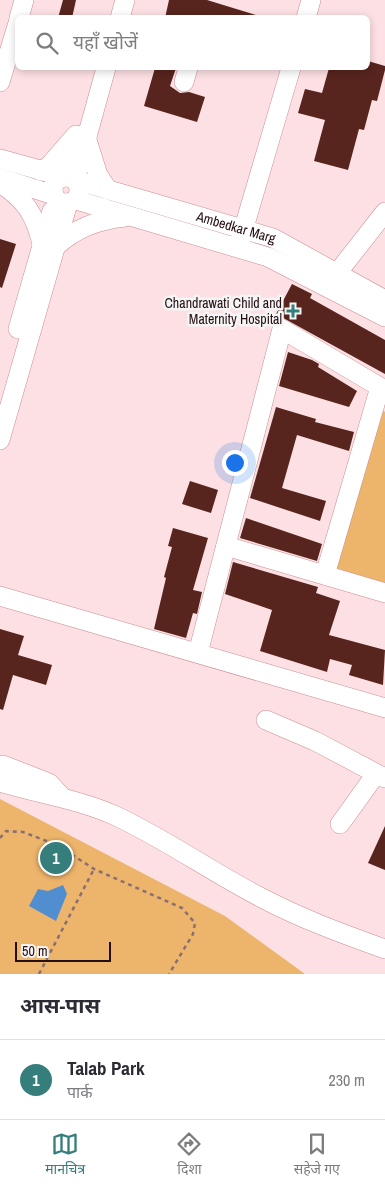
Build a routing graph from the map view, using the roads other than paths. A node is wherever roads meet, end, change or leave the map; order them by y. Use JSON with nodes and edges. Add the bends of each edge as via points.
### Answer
{"nodes":[{"id":1,"x":24,"y":0,"type":"edge"},
{"id":2,"x":112,"y":0,"type":"edge"},
{"id":3,"x":125,"y":0,"type":"edge"},
{"id":4,"x":311,"y":0,"type":"edge"},
{"id":5,"x":20,"y":15,"type":"edge"},
{"id":6,"x":108,"y":15,"type":"edge"},
{"id":7,"x":121,"y":15,"type":"edge"},
{"id":8,"x":307,"y":15,"type":"edge"},
{"id":9,"x":15,"y":33,"type":"edge"},
{"id":10,"x":94,"y":70,"type":"edge"},
{"id":11,"x":105,"y":70,"type":"edge"},
{"id":12,"x":288,"y":70,"type":"edge"},
{"id":13,"x":0,"y":82,"type":"edge"},
{"id":14,"x":81,"y":137,"type":"junction"},
{"id":15,"x":0,"y":159,"type":"edge"},
{"id":16,"x":41,"y":171,"type":"junction"},
{"id":17,"x":0,"y":178,"type":"edge"},
{"id":18,"x":70,"y":179,"type":"junction"},
{"id":19,"x":0,"y":183,"type":"edge"},
{"id":20,"x":108,"y":190,"type":"junction"},
{"id":21,"x":63,"y":199,"type":"junction"},
{"id":22,"x":385,"y":212,"type":"edge"},
{"id":23,"x":131,"y":216,"type":"junction"},
{"id":24,"x":244,"y":231,"type":"junction"},
{"id":25,"x":49,"y":245,"type":"junction"},
{"id":26,"x":238,"y":249,"type":"junction"},
{"id":27,"x":338,"y":272,"type":"junction"},
{"id":28,"x":385,"y":300,"type":"edge"},
{"id":29,"x":385,"y":317,"type":"edge"},
{"id":30,"x":382,"y":389,"type":"edge"},
{"id":31,"x":0,"y":393,"type":"edge"},
{"id":32,"x":0,"y":440,"type":"edge"},
{"id":33,"x":226,"y":546,"type":"junction"},
{"id":34,"x":324,"y":575,"type":"junction"},
{"id":35,"x":385,"y":593,"type":"edge"},
{"id":36,"x":0,"y":596,"type":"edge"},
{"id":37,"x":198,"y":653,"type":"junction"},
{"id":38,"x":385,"y":708,"type":"edge"},
{"id":39,"x":266,"y":720,"type":"dead end"},
{"id":40,"x":1,"y":770,"type":"edge"},
{"id":41,"x":381,"y":776,"type":"edge"},
{"id":42,"x":340,"y":824,"type":"dead end"},
{"id":43,"x":385,"y":949,"type":"edge"}],
"edges":[{"from":1,"to":5,"type":"street"},
{"from":2,"to":6,"type":"street"},
{"from":3,"to":7,"type":"street"},
{"from":4,"to":8,"type":"street"},
{"from":9,"to":13,"type":"street"},
{"from":10,"to":14,"type":"street"},
{"from":11,"to":14,"type":"street"},
{"from":12,"to":24,"type":"street"},
{"from":14,"to":16,"type":"street"},
{"from":14,"to":18,"type":"street"},
{"from":14,"to":20,"type":"street"},
{"from":15,"to":16,"type":"street","name":"Ambedkar Marg"},
{"from":16,"to":18,"type":"street","name":"Ambedkar Marg"},
{"from":17,"to":21,"type":"street","name":"Ambedkar Marg"},
{"from":18,"to":20,"type":"street","name":"Ambedkar Marg"},
{"from":18,"to":21,"type":"street","via":[[56,182]]},
{"from":19,"to":25,"type":"street","via":[[25,202]]},
{"from":20,"to":24,"type":"street","name":"Ambedkar Marg"},
{"from":21,"to":23,"type":"street","name":"Ambedkar Marg"},
{"from":21,"to":25,"type":"street"},
{"from":22,"to":27,"type":"street"},
{"from":23,"to":25,"type":"street","via":[[82,226]]},
{"from":23,"to":26,"type":"street","name":"Ambedkar Marg"},
{"from":24,"to":26,"type":"street"},
{"from":24,"to":27,"type":"street","name":"Ambedkar Marg","via":[[273,238]]},
{"from":25,"to":31,"type":"street"},
{"from":25,"to":32,"type":"street"},
{"from":26,"to":29,"type":"street","name":"Ambedkar Marg","via":[[268,257]]},
{"from":27,"to":28,"type":"street","name":"Ambedkar Marg"},
{"from":30,"to":33,"type":"street","via":[[282,329]]},
{"from":30,"to":34,"type":"street"},
{"from":33,"to":34,"type":"street"},
{"from":33,"to":37,"type":"street"},
{"from":34,"to":35,"type":"street"},
{"from":36,"to":37,"type":"street"},
{"from":37,"to":38,"type":"street"},
{"from":39,"to":41,"type":"street"},
{"from":40,"to":43,"type":"street","via":[[48,783],[60,795],[116,816],[262,898],[322,926]]},
{"from":41,"to":42,"type":"street"}]}
